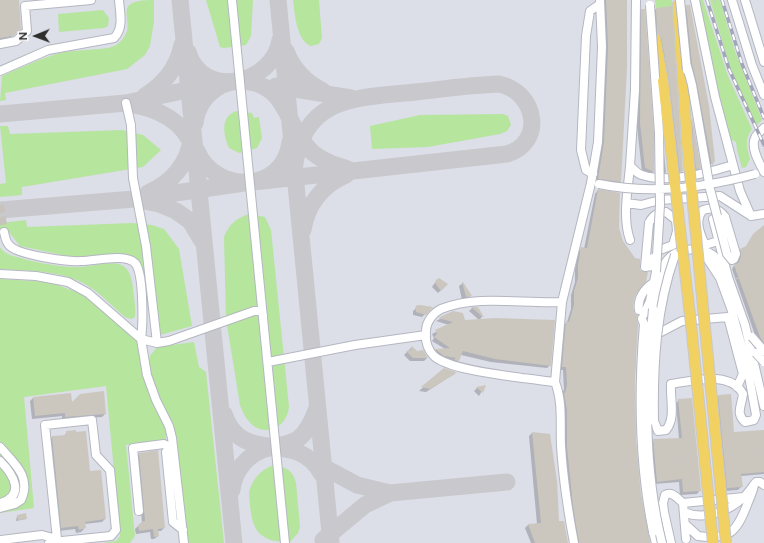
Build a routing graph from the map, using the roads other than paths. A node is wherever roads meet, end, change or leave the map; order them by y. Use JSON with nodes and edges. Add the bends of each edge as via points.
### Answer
{"nodes":[{"id":1,"x":91,"y":0,"type":"edge"},
{"id":2,"x":119,"y":0,"type":"edge"},
{"id":3,"x":232,"y":0,"type":"edge"},
{"id":4,"x":636,"y":0,"type":"edge"},
{"id":5,"x":679,"y":0,"type":"edge"},
{"id":6,"x":695,"y":0,"type":"edge"},
{"id":7,"x":732,"y":0,"type":"edge"},
{"id":8,"x":745,"y":0,"type":"edge"},
{"id":9,"x":66,"y":1,"type":"edge"},
{"id":10,"x":600,"y":2,"type":"edge"},
{"id":11,"x":650,"y":2,"type":"edge"},
{"id":12,"x":0,"y":44,"type":"edge"},
{"id":13,"x":764,"y":62,"type":"edge"},
{"id":14,"x":687,"y":66,"type":"junction"},
{"id":15,"x":0,"y":71,"type":"edge"},
{"id":16,"x":764,"y":94,"type":"edge"},
{"id":17,"x":126,"y":103,"type":"dead end"},
{"id":18,"x":764,"y":128,"type":"edge"},
{"id":19,"x":659,"y":134,"type":"junction"},
{"id":20,"x":733,"y":165,"type":"junction"},
{"id":21,"x":630,"y":166,"type":"junction"},
{"id":22,"x":764,"y":171,"type":"edge"},
{"id":23,"x":592,"y":174,"type":"junction"},
{"id":24,"x":595,"y":184,"type":"junction"},
{"id":25,"x":627,"y":203,"type":"junction"},
{"id":26,"x":714,"y":208,"type":"junction"},
{"id":27,"x":764,"y":214,"type":"edge"},
{"id":28,"x":751,"y":216,"type":"junction"},
{"id":29,"x":4,"y":232,"type":"dead end"},
{"id":30,"x":630,"y":240,"type":"dead end"},
{"id":31,"x":715,"y":242,"type":"dead end"},
{"id":32,"x":660,"y":250,"type":"dead end"},
{"id":33,"x":703,"y":252,"type":"junction"},
{"id":34,"x":675,"y":255,"type":"junction"},
{"id":35,"x":656,"y":272,"type":"junction"},
{"id":36,"x":0,"y":274,"type":"edge"},
{"id":37,"x":732,"y":278,"type":"junction"},
{"id":38,"x":562,"y":302,"type":"junction"},
{"id":39,"x":653,"y":309,"type":"junction"},
{"id":40,"x":263,"y":314,"type":"junction"},
{"id":41,"x":661,"y":332,"type":"dead end"},
{"id":42,"x":426,"y":335,"type":"junction"},
{"id":43,"x":750,"y":337,"type":"junction"},
{"id":44,"x":141,"y":339,"type":"junction"},
{"id":45,"x":157,"y":343,"type":"junction"},
{"id":46,"x":758,"y":351,"type":"edge"},
{"id":47,"x":268,"y":362,"type":"junction"},
{"id":48,"x":763,"y":365,"type":"edge"},
{"id":49,"x":764,"y":380,"type":"edge"},
{"id":50,"x":555,"y":382,"type":"junction"},
{"id":51,"x":737,"y":387,"type":"junction"},
{"id":52,"x":760,"y":408,"type":"edge"},
{"id":53,"x":0,"y":447,"type":"edge"},
{"id":54,"x":170,"y":447,"type":"junction"},
{"id":55,"x":0,"y":461,"type":"edge"},
{"id":56,"x":754,"y":485,"type":"junction"},
{"id":57,"x":764,"y":485,"type":"edge"},
{"id":58,"x":744,"y":497,"type":"junction"},
{"id":59,"x":680,"y":500,"type":"junction"},
{"id":60,"x":0,"y":503,"type":"edge"},
{"id":61,"x":0,"y":508,"type":"edge"},
{"id":62,"x":139,"y":512,"type":"dead end"},
{"id":63,"x":684,"y":512,"type":"junction"},
{"id":64,"x":685,"y":524,"type":"junction"},
{"id":65,"x":1,"y":540,"type":"dead end"},
{"id":66,"x":684,"y":541,"type":"edge"},
{"id":67,"x":54,"y":542,"type":"edge"},
{"id":68,"x":184,"y":543,"type":"edge"},
{"id":69,"x":285,"y":543,"type":"edge"},
{"id":70,"x":574,"y":543,"type":"edge"},
{"id":71,"x":652,"y":543,"type":"edge"},
{"id":72,"x":662,"y":543,"type":"edge"},
{"id":73,"x":671,"y":543,"type":"edge"},
{"id":74,"x":713,"y":543,"type":"edge"},
{"id":75,"x":726,"y":543,"type":"edge"}],
"edges":[{"from":1,"to":9,"type":"lane"},
{"from":2,"to":15,"type":"lane","via":[[120,33],[114,38],[48,50]]},
{"from":3,"to":40,"type":"lane"},
{"from":4,"to":21,"type":"lane","via":[[635,90]]},
{"from":5,"to":14,"type":"lane","bridge":true},
{"from":5,"to":75,"type":"main road","bridge":true,"via":[[678,27],[687,143]]},
{"from":6,"to":20,"type":"lane","via":[[715,97]]},
{"from":7,"to":16,"type":"lane","via":[[752,65]]},
{"from":8,"to":13,"type":"lane"},
{"from":9,"to":12,"type":"lane","via":[[25,6],[27,31],[16,41]]},
{"from":10,"to":23,"type":"lane","via":[[602,55],[598,142]]},
{"from":10,"to":23,"type":"lane","via":[[590,11],[586,36],[581,150],[586,170]]},
{"from":11,"to":19,"type":"lane","bridge":true},
{"from":11,"to":74,"type":"main road","bridge":true,"via":[[674,167]]},
{"from":14,"to":26,"type":"lane","bridge":true},
{"from":14,"to":37,"type":"lane","bridge":true,"via":[[699,155],[713,219]]},
{"from":17,"to":45,"type":"lane","via":[[131,125],[133,178],[145,240]]},
{"from":18,"to":22,"type":"lane","via":[[755,138],[754,144]]},
{"from":19,"to":32,"type":"lane","bridge":true,"via":[[657,141],[657,206],[656,214],[656,221],[654,244],[654,252],[652,266],[645,267],[649,223],[652,217],[658,213],[666,212],[676,220],[677,231],[673,245]]},
{"from":19,"to":35,"type":"lane","bridge":true,"via":[[660,205]]},
{"from":20,"to":21,"type":"lane","via":[[683,178],[653,178],[641,175]]},
{"from":20,"to":28,"type":"lane","via":[[740,191]]},
{"from":21,"to":25,"type":"lane"},
{"from":22,"to":24,"type":"lane","bridge":true,"via":[[722,183],[669,190],[642,190]]},
{"from":23,"to":24,"type":"lane"},
{"from":24,"to":38,"type":"lane"},
{"from":25,"to":28,"type":"lane","via":[[641,205],[660,200],[720,196]]},
{"from":25,"to":30,"type":"lane","via":[[627,231]]},
{"from":26,"to":26,"type":"lane","bridge":true,"via":[[725,217],[735,250],[734,259],[729,259],[727,254]]},
{"from":26,"to":31,"type":"lane","via":[[703,210],[698,219],[705,245]]},
{"from":27,"to":28,"type":"lane"},
{"from":29,"to":44,"type":"lane","via":[[10,246],[17,250],[59,260],[132,260],[139,272],[143,319]]},
{"from":33,"to":34,"type":"lane","bridge":true,"via":[[688,250]]},
{"from":33,"to":37,"type":"lane","via":[[713,256]]},
{"from":33,"to":52,"type":"lane","via":[[720,278],[731,308]]},
{"from":34,"to":39,"type":"lane","via":[[661,271]]},
{"from":34,"to":51,"type":"lane","bridge":true,"via":[[664,291],[657,334],[653,426],[663,432],[670,425],[671,384],[719,378]]},
{"from":35,"to":39,"type":"lane"},
{"from":35,"to":71,"type":"lane","bridge":true,"via":[[653,287],[640,314],[644,324],[640,399],[641,440]]},
{"from":36,"to":44,"type":"lane","via":[[36,276],[68,282],[88,292]]},
{"from":37,"to":43,"type":"lane"},
{"from":38,"to":42,"type":"lane","via":[[482,301],[454,305],[439,310],[429,319]]},
{"from":38,"to":50,"type":"lane"},
{"from":39,"to":72,"type":"lane","bridge":true,"via":[[647,391],[647,437],[653,499]]},
{"from":40,"to":45,"type":"lane","via":[[261,311],[254,311]]},
{"from":40,"to":47,"type":"lane"},
{"from":41,"to":51,"type":"lane","via":[[682,321],[728,317],[743,374]]},
{"from":42,"to":47,"type":"lane","via":[[355,345]]},
{"from":42,"to":50,"type":"lane","via":[[427,346],[434,356],[443,361],[495,374]]},
{"from":43,"to":46,"type":"lane","bridge":true},
{"from":43,"to":52,"type":"lane"},
{"from":44,"to":45,"type":"lane"},
{"from":44,"to":54,"type":"lane","via":[[147,375],[169,426]]},
{"from":46,"to":48,"type":"lane","via":[[757,348]]},
{"from":47,"to":69,"type":"lane"},
{"from":48,"to":49,"type":"lane"},
{"from":50,"to":70,"type":"lane","via":[[560,394],[566,501]]},
{"from":51,"to":52,"type":"lane","via":[[743,394],[739,410],[745,422],[754,420]]},
{"from":53,"to":61,"type":"lane","via":[[18,466],[24,483],[21,500]]},
{"from":54,"to":62,"type":"lane","via":[[164,444],[133,448]]},
{"from":54,"to":68,"type":"lane","via":[[173,522],[183,530]]},
{"from":55,"to":60,"type":"lane","via":[[14,478],[15,486],[10,500]]},
{"from":56,"to":57,"type":"lane","via":[[760,482]]},
{"from":56,"to":58,"type":"lane"},
{"from":56,"to":64,"type":"lane","via":[[741,520],[733,531],[724,535],[698,536]]},
{"from":58,"to":59,"type":"lane"},
{"from":58,"to":63,"type":"lane","via":[[730,508],[715,514],[692,515]]},
{"from":58,"to":64,"type":"lane","via":[[734,524],[720,531],[704,532]]},
{"from":59,"to":63,"type":"lane"},
{"from":59,"to":66,"type":"lane"},
{"from":59,"to":73,"type":"lane","via":[[672,494],[664,495],[663,503]]},
{"from":63,"to":64,"type":"lane"},
{"from":64,"to":66,"type":"lane"},
{"from":65,"to":67,"type":"lane","via":[[42,536]]},
{"from":67,"to":67,"type":"lane","via":[[45,425],[92,420],[96,455],[110,470],[116,530],[111,536]]}]}
